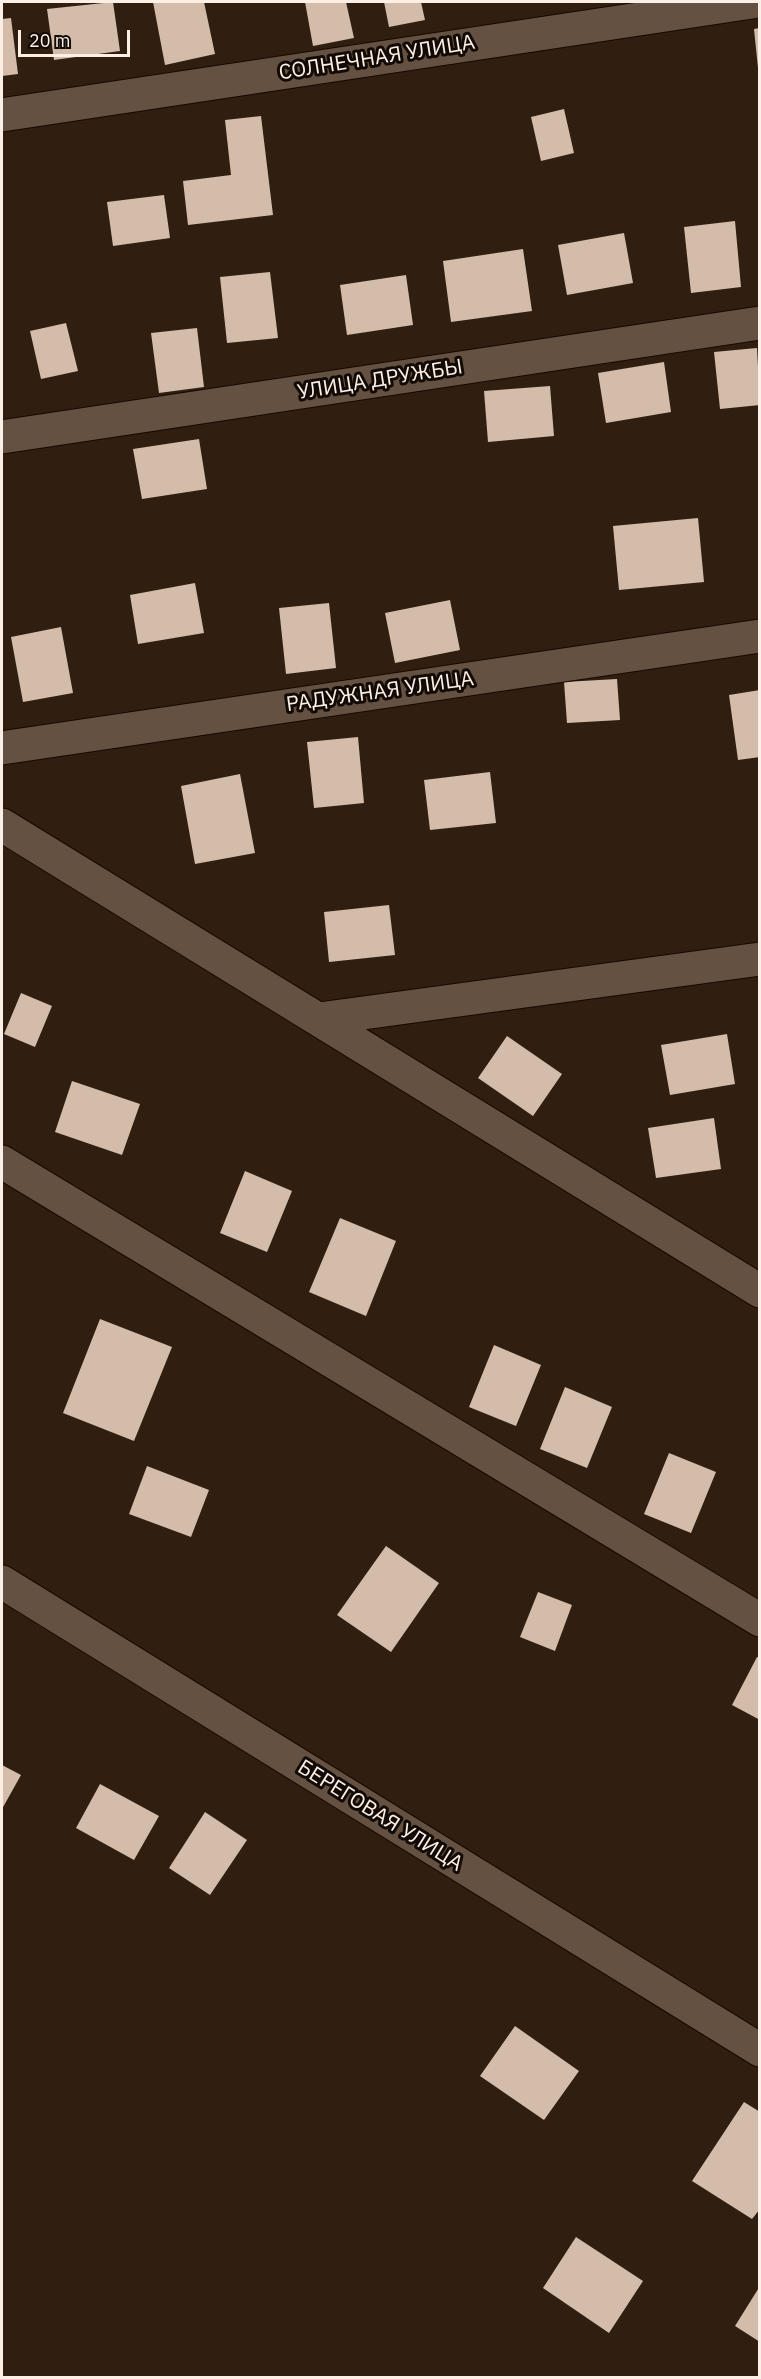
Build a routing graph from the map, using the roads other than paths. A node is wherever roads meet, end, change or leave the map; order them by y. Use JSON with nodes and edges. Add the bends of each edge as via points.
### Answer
{"nodes":[{"id":1,"x":752,"y":2,"type":"edge"},
{"id":2,"x":2,"y":115,"type":"edge"},
{"id":3,"x":759,"y":323,"type":"edge"},
{"id":4,"x":2,"y":437,"type":"edge"},
{"id":5,"x":759,"y":636,"type":"edge"},
{"id":6,"x":2,"y":748,"type":"edge"},
{"id":7,"x":2,"y":825,"type":"edge"},
{"id":8,"x":759,"y":960,"type":"edge"},
{"id":9,"x":319,"y":1019,"type":"junction"},
{"id":10,"x":2,"y":1162,"type":"edge"},
{"id":11,"x":759,"y":1291,"type":"edge"},
{"id":12,"x":2,"y":1582,"type":"edge"},
{"id":13,"x":759,"y":1620,"type":"edge"},
{"id":14,"x":759,"y":2050,"type":"edge"}],
"edges":[{"from":1,"to":2,"type":"street","name":"СОЛНЕЧНАЯ УЛИЦА"},
{"from":3,"to":4,"type":"street","name":"УЛИЦА ДРУЖБЫ"},
{"from":5,"to":6,"type":"street","name":"РАДУЖНАЯ УЛИЦА"},
{"from":7,"to":9,"type":"street"},
{"from":8,"to":9,"type":"street"},
{"from":9,"to":11,"type":"street"},
{"from":10,"to":13,"type":"street"},
{"from":12,"to":14,"type":"street","name":"БЕРЕГОВАЯ УЛИЦА"}]}
